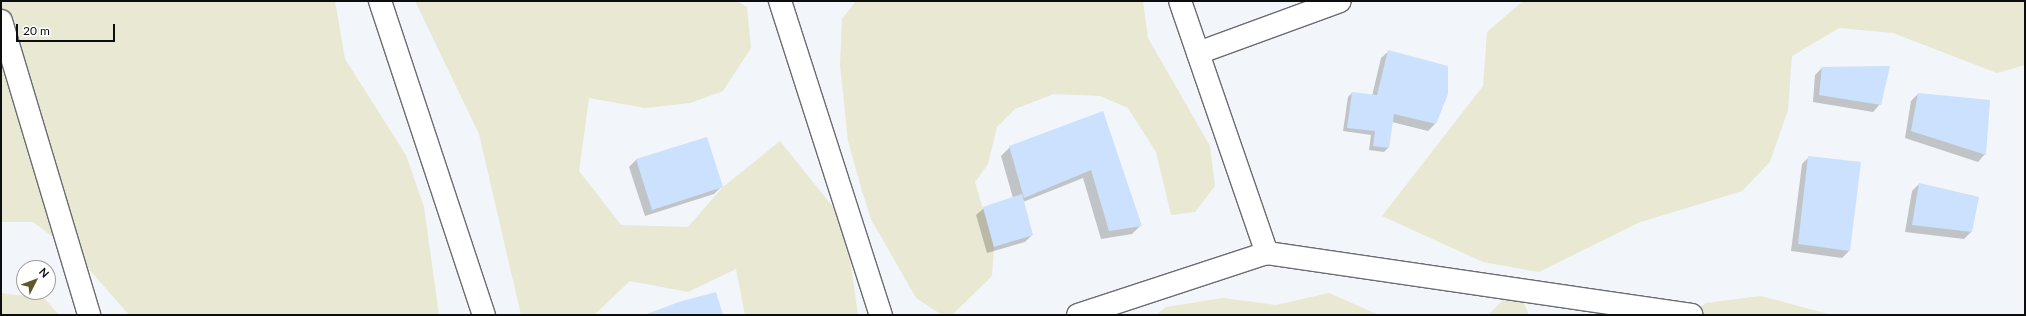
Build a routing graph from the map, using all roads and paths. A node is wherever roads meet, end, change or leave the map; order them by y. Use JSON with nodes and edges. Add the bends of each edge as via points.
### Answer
{"nodes":[{"id":1,"x":380,"y":1,"type":"edge"},
{"id":2,"x":780,"y":1,"type":"edge"},
{"id":3,"x":1180,"y":1,"type":"edge"},
{"id":4,"x":1340,"y":1,"type":"edge"},
{"id":5,"x":1,"y":22,"type":"edge"},
{"id":6,"x":1198,"y":53,"type":"junction"},
{"id":7,"x":1267,"y":253,"type":"junction"},
{"id":8,"x":89,"y":315,"type":"edge"},
{"id":9,"x":484,"y":315,"type":"edge"},
{"id":10,"x":881,"y":315,"type":"edge"},
{"id":11,"x":1078,"y":315,"type":"edge"},
{"id":12,"x":1691,"y":315,"type":"edge"}],
"edges":[{"from":1,"to":9,"type":"street"},
{"from":2,"to":10,"type":"street"},
{"from":3,"to":6,"type":"street"},
{"from":4,"to":6,"type":"street"},
{"from":5,"to":8,"type":"street"},
{"from":6,"to":7,"type":"street"},
{"from":7,"to":11,"type":"street"},
{"from":7,"to":12,"type":"street"}]}
